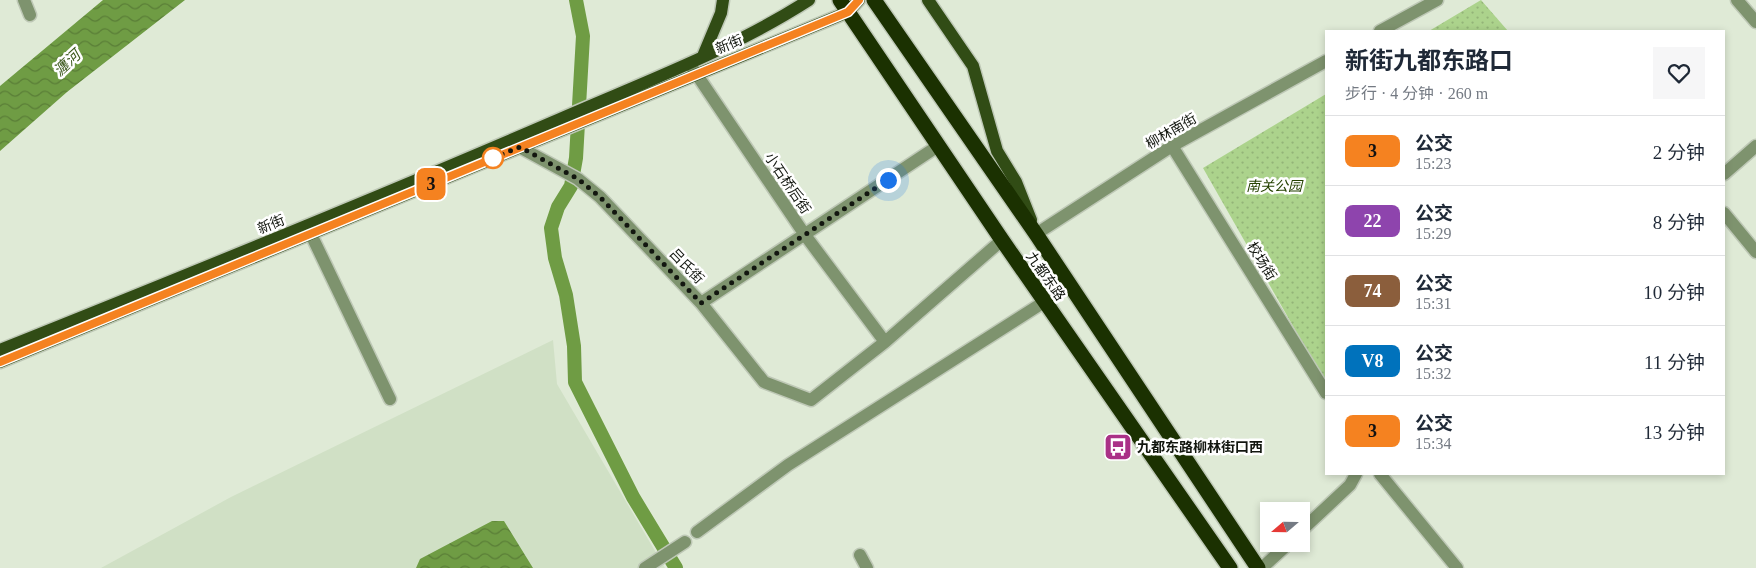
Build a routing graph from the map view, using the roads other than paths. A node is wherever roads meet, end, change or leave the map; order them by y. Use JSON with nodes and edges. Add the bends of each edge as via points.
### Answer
{"nodes":[{"id":1,"x":24,"y":0,"type":"edge"},
{"id":2,"x":723,"y":0,"type":"edge"},
{"id":3,"x":809,"y":0,"type":"edge"},
{"id":4,"x":859,"y":0,"type":"edge"},
{"id":5,"x":874,"y":0,"type":"edge"},
{"id":6,"x":928,"y":0,"type":"edge"},
{"id":7,"x":1437,"y":0,"type":"edge"},
{"id":8,"x":1737,"y":0,"type":"edge"},
{"id":9,"x":844,"y":6,"type":"edge"},
{"id":10,"x":30,"y":15,"type":"dead end"},
{"id":11,"x":1756,"y":22,"type":"edge"},
{"id":12,"x":1382,"y":30,"type":"edge"},
{"id":13,"x":703,"y":56,"type":"junction"},
{"id":14,"x":1325,"y":62,"type":"edge"},
{"id":15,"x":689,"y":63,"type":"junction"},
{"id":16,"x":696,"y":74,"type":"junction"},
{"id":17,"x":606,"y":106,"type":"junction"},
{"id":18,"x":515,"y":144,"type":"junction"},
{"id":19,"x":938,"y":146,"type":"junction"},
{"id":20,"x":1172,"y":146,"type":"junction"},
{"id":21,"x":1756,"y":146,"type":"edge"},
{"id":22,"x":1725,"y":173,"type":"edge"},
{"id":23,"x":1725,"y":214,"type":"edge"},
{"id":24,"x":309,"y":229,"type":"junction"},
{"id":25,"x":1036,"y":234,"type":"junction"},
{"id":26,"x":805,"y":235,"type":"junction"},
{"id":27,"x":1002,"y":240,"type":"junction"},
{"id":28,"x":1756,"y":252,"type":"edge"},
{"id":29,"x":1044,"y":302,"type":"junction"},
{"id":30,"x":701,"y":303,"type":"junction"},
{"id":31,"x":885,"y":342,"type":"junction"},
{"id":32,"x":0,"y":350,"type":"edge"},
{"id":33,"x":0,"y":362,"type":"edge"},
{"id":34,"x":1325,"y":391,"type":"edge"},
{"id":35,"x":390,"y":399,"type":"dead end"},
{"id":36,"x":1355,"y":475,"type":"edge"},
{"id":37,"x":1381,"y":475,"type":"edge"},
{"id":38,"x":1310,"y":523,"type":"edge"},
{"id":39,"x":697,"y":532,"type":"dead end"},
{"id":40,"x":685,"y":542,"type":"dead end"},
{"id":41,"x":1279,"y":552,"type":"edge"},
{"id":42,"x":860,"y":555,"type":"dead end"},
{"id":43,"x":645,"y":568,"type":"edge"},
{"id":44,"x":868,"y":568,"type":"edge"},
{"id":45,"x":1230,"y":568,"type":"edge"},
{"id":46,"x":1258,"y":568,"type":"edge"},
{"id":47,"x":1262,"y":568,"type":"edge"},
{"id":48,"x":1457,"y":568,"type":"edge"}],
"edges":[{"from":1,"to":10,"type":"street"},
{"from":2,"to":13,"type":"main road"},
{"from":3,"to":13,"type":"main road","name":"新街","via":[[779,20]]},
{"from":4,"to":9,"type":"main road","name":"新街"},
{"from":5,"to":25,"type":"highway","name":"九都东路"},
{"from":6,"to":25,"type":"main road","via":[[973,66],[997,151],[1016,182]]},
{"from":7,"to":12,"type":"street"},
{"from":8,"to":11,"type":"street"},
{"from":9,"to":16,"type":"main road","name":"新街"},
{"from":9,"to":19,"type":"highway","name":"九都东路"},
{"from":13,"to":15,"type":"main road","name":"新街"},
{"from":14,"to":20,"type":"street","name":"柳林南街"},
{"from":15,"to":16,"type":"street","name":"小石桥后街"},
{"from":15,"to":17,"type":"main road","name":"新街"},
{"from":16,"to":17,"type":"main road","name":"新街"},
{"from":16,"to":26,"type":"street","name":"小石桥后街"},
{"from":17,"to":18,"type":"main road","name":"新街"},
{"from":18,"to":24,"type":"main road","name":"新街"},
{"from":18,"to":30,"type":"street","name":"吕氏街","via":[[578,179],[600,197]]},
{"from":19,"to":26,"type":"street"},
{"from":19,"to":27,"type":"highway","name":"九都东路"},
{"from":20,"to":25,"type":"street","name":"柳林南街"},
{"from":20,"to":34,"type":"street","name":"校场街"},
{"from":21,"to":22,"type":"street"},
{"from":23,"to":28,"type":"street"},
{"from":24,"to":32,"type":"main road","name":"新街"},
{"from":24,"to":33,"type":"main road"},
{"from":24,"to":35,"type":"street"},
{"from":25,"to":46,"type":"highway","name":"九都东路"},
{"from":26,"to":30,"type":"street"},
{"from":26,"to":31,"type":"street","name":"小石桥后街"},
{"from":27,"to":29,"type":"highway","name":"九都东路"},
{"from":27,"to":31,"type":"street"},
{"from":29,"to":39,"type":"street","via":[[788,465]]},
{"from":29,"to":45,"type":"highway","name":"九都东路"},
{"from":30,"to":31,"type":"street","name":"吕氏街","via":[[764,382],[811,400]]},
{"from":36,"to":38,"type":"street","via":[[1350,485]]},
{"from":37,"to":48,"type":"street"},
{"from":40,"to":43,"type":"street"},
{"from":41,"to":47,"type":"street"},
{"from":42,"to":44,"type":"street"}]}
